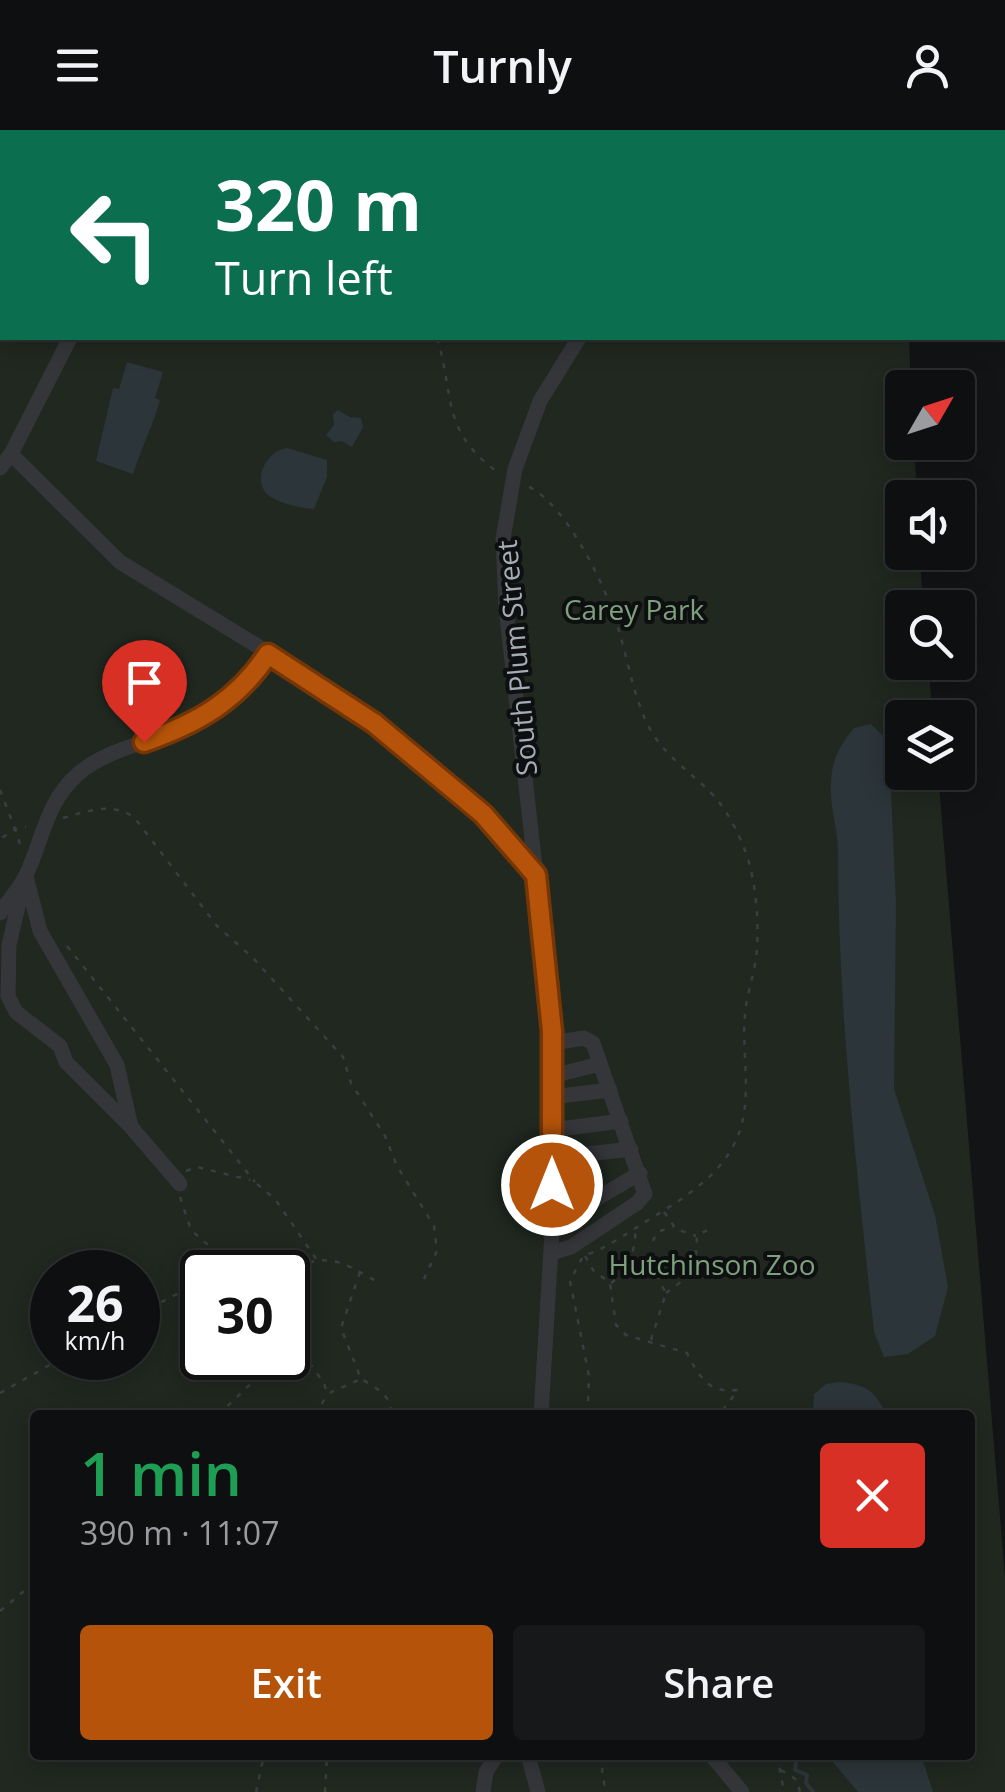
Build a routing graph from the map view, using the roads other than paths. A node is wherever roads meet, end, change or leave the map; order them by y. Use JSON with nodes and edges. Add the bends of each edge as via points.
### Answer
{"nodes":[{"id":1,"x":69,"y":340,"type":"edge"},
{"id":2,"x":578,"y":340,"type":"edge"},
{"id":3,"x":11,"y":454,"type":"junction"},
{"id":4,"x":0,"y":468,"type":"edge"},
{"id":5,"x":268,"y":654,"type":"junction"},
{"id":6,"x":27,"y":871,"type":"junction"},
{"id":7,"x":536,"y":875,"type":"junction"},
{"id":8,"x":0,"y":913,"type":"edge"},
{"id":9,"x":552,"y":1043,"type":"junction"},
{"id":10,"x":600,"y":1064,"type":"junction"},
{"id":11,"x":552,"y":1076,"type":"junction"},
{"id":12,"x":610,"y":1090,"type":"junction"},
{"id":13,"x":552,"y":1097,"type":"junction"},
{"id":14,"x":621,"y":1121,"type":"junction"},
{"id":15,"x":131,"y":1127,"type":"junction"},
{"id":16,"x":552,"y":1130,"type":"junction"},
{"id":17,"x":631,"y":1149,"type":"junction"},
{"id":18,"x":552,"y":1158,"type":"junction"},
{"id":19,"x":642,"y":1181,"type":"junction"},
{"id":20,"x":180,"y":1184,"type":"road end"},
{"id":21,"x":552,"y":1212,"type":"junction"},
{"id":22,"x":551,"y":1254,"type":"junction"},
{"id":23,"x":540,"y":1410,"type":"edge"},
{"id":24,"x":494,"y":1760,"type":"edge"},
{"id":25,"x":529,"y":1760,"type":"edge"},
{"id":26,"x":715,"y":1760,"type":"edge"},
{"id":27,"x":483,"y":1792,"type":"edge"},
{"id":28,"x":538,"y":1792,"type":"edge"},
{"id":29,"x":742,"y":1792,"type":"edge"}],
"edges":[{"from":1,"to":3,"type":"street"},
{"from":2,"to":7,"type":"street","name":"South Plum Street","via":[[540,401],[512,480],[503,540]]},
{"from":3,"to":4,"type":"street"},
{"from":3,"to":5,"type":"street","via":[[120,562]]},
{"from":5,"to":6,"type":"street","via":[[248,684],[222,704],[77,774],[50,806]]},
{"from":5,"to":7,"type":"street","via":[[374,723],[483,814]]},
{"from":6,"to":8,"type":"street"},
{"from":6,"to":15,"type":"street","via":[[40,932],[117,1066]]},
{"from":6,"to":15,"type":"street","via":[[9,945],[8,996],[16,1012],[60,1046],[66,1062]]},
{"from":7,"to":9,"type":"street","name":"South Plum Street"},
{"from":9,"to":10,"type":"street","via":[[590,1039]]},
{"from":9,"to":11,"type":"street","name":"South Plum Street"},
{"from":10,"to":11,"type":"street"},
{"from":10,"to":12,"type":"street"},
{"from":11,"to":13,"type":"street","name":"South Plum Street"},
{"from":12,"to":13,"type":"street"},
{"from":12,"to":14,"type":"street"},
{"from":13,"to":16,"type":"street","name":"South Plum Street"},
{"from":14,"to":16,"type":"street"},
{"from":14,"to":17,"type":"street"},
{"from":15,"to":20,"type":"street"},
{"from":16,"to":18,"type":"street","name":"South Plum Street"},
{"from":17,"to":18,"type":"street"},
{"from":17,"to":19,"type":"street"},
{"from":18,"to":21,"type":"street","name":"South Plum Street"},
{"from":19,"to":21,"type":"street"},
{"from":19,"to":22,"type":"street","via":[[645,1194],[637,1204]]},
{"from":21,"to":22,"type":"street","name":"South Plum Street"},
{"from":22,"to":23,"type":"street","name":"South Plum Street"},
{"from":24,"to":27,"type":"street"},
{"from":25,"to":28,"type":"street"},
{"from":26,"to":29,"type":"street"}]}
